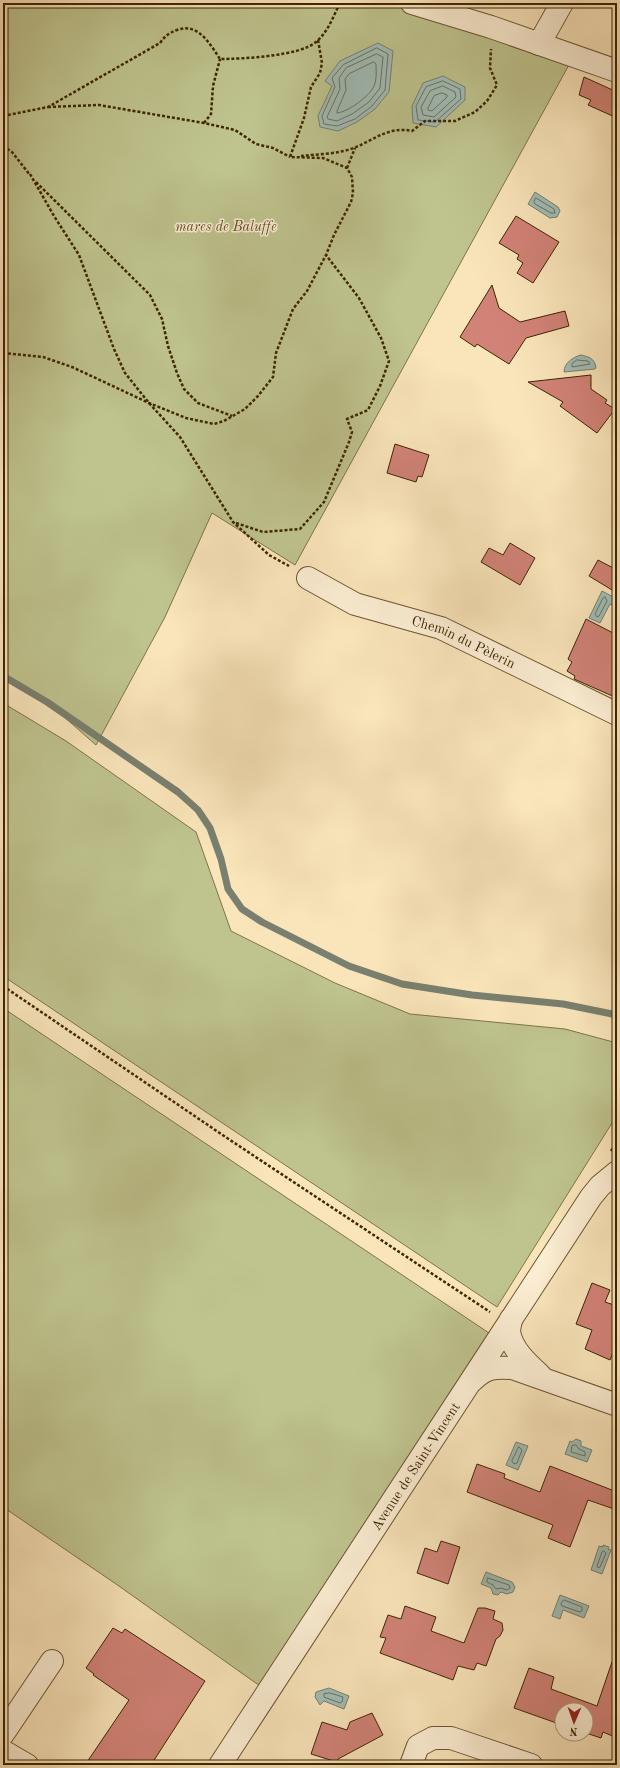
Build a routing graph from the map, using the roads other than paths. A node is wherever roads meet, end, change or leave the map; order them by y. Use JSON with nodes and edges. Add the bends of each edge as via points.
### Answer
{"nodes":[{"id":1,"x":412,"y":3,"type":"edge"},
{"id":2,"x":562,"y":3,"type":"edge"},
{"id":3,"x":539,"y":44,"type":"junction"},
{"id":4,"x":617,"y":71,"type":"edge"},
{"id":5,"x":308,"y":578,"type":"road end"},
{"id":6,"x":617,"y":714,"type":"edge"},
{"id":7,"x":617,"y":1172,"type":"edge"},
{"id":8,"x":510,"y":1321,"type":"junction"},
{"id":9,"x":542,"y":1378,"type":"junction"},
{"id":10,"x":468,"y":1385,"type":"junction"},
{"id":11,"x":617,"y":1405,"type":"edge"},
{"id":12,"x":52,"y":1661,"type":"dead end"},
{"id":13,"x":3,"y":1734,"type":"edge"},
{"id":14,"x":3,"y":1751,"type":"edge"},
{"id":15,"x":27,"y":1765,"type":"edge"},
{"id":16,"x":220,"y":1765,"type":"edge"},
{"id":17,"x":411,"y":1765,"type":"edge"},
{"id":18,"x":531,"y":1765,"type":"edge"}],
"edges":[{"from":1,"to":3,"type":"street"},
{"from":2,"to":3,"type":"street"},
{"from":3,"to":4,"type":"street"},
{"from":5,"to":6,"type":"street","name":"Chemin du Pèlerin","via":[[355,604],[441,628]]},
{"from":7,"to":8,"type":"street","name":"Avenue de Saint-Vincent","via":[[590,1197]]},
{"from":8,"to":9,"type":"street","via":[[509,1331],[514,1346]]},
{"from":8,"to":10,"type":"street","name":"Avenue de Saint-Vincent"},
{"from":9,"to":10,"type":"street","via":[[512,1368],[495,1367],[480,1373]]},
{"from":9,"to":11,"type":"street"},
{"from":10,"to":16,"type":"street","name":"Avenue de Saint-Vincent"},
{"from":12,"to":13,"type":"street"},
{"from":14,"to":15,"type":"street"},
{"from":17,"to":18,"type":"street","via":[[418,1746],[433,1738],[451,1738]]}]}
